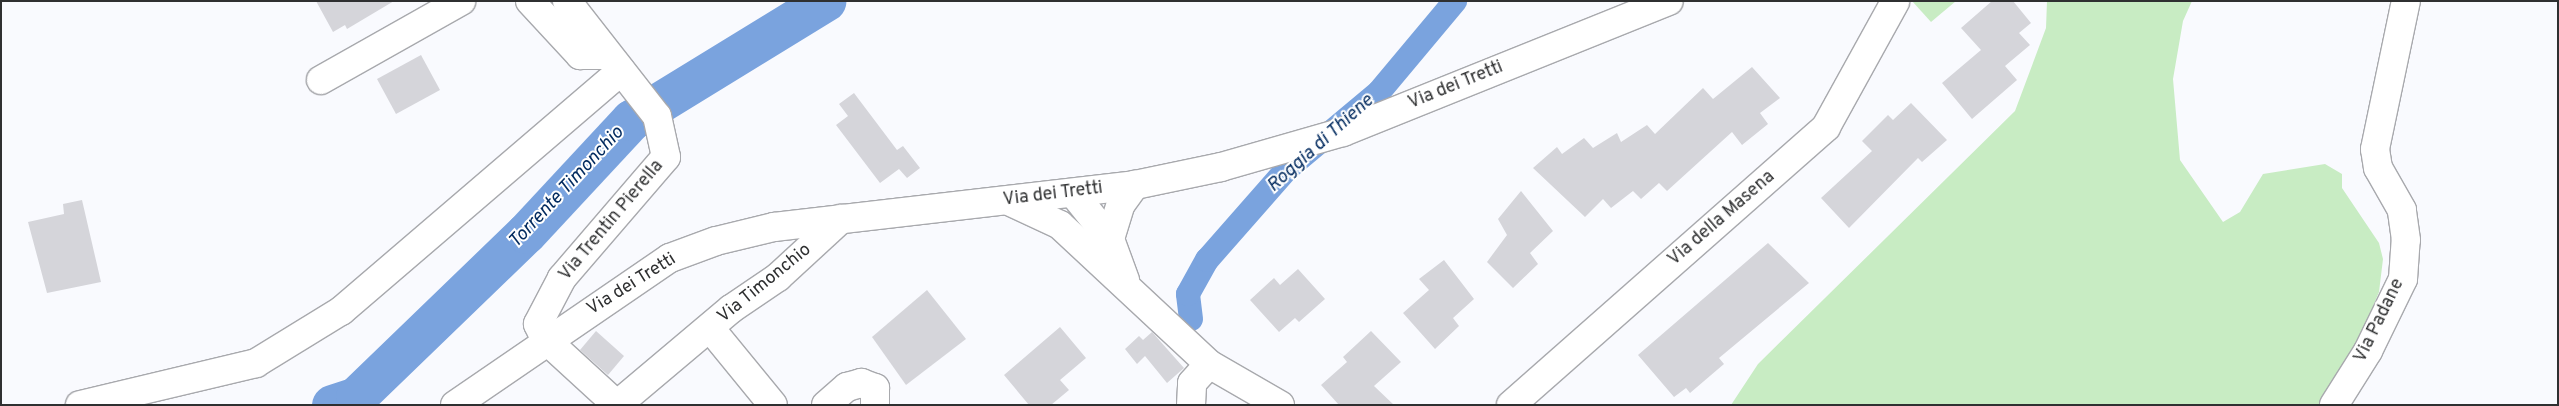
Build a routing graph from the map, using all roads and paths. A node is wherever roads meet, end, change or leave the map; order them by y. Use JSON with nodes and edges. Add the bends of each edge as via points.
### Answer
{"nodes":[{"id":1,"x":461,"y":1,"type":"edge"},
{"id":2,"x":530,"y":1,"type":"edge"},
{"id":3,"x":567,"y":1,"type":"edge"},
{"id":4,"x":1669,"y":1,"type":"edge"},
{"id":5,"x":2406,"y":1,"type":"edge"},
{"id":6,"x":1895,"y":2,"type":"edge"},
{"id":7,"x":621,"y":71,"type":"junction"},
{"id":8,"x":321,"y":80,"type":"dead end"},
{"id":9,"x":1135,"y":185,"type":"junction"},
{"id":10,"x":1073,"y":193,"type":"junction"},
{"id":11,"x":1006,"y":201,"type":"junction"},
{"id":12,"x":841,"y":219,"type":"junction"},
{"id":13,"x":1106,"y":251,"type":"junction"},
{"id":14,"x":710,"y":328,"type":"junction"},
{"id":15,"x":545,"y":339,"type":"junction"},
{"id":16,"x":1209,"y":364,"type":"junction"},
{"id":17,"x":80,"y":405,"type":"edge"},
{"id":18,"x":455,"y":405,"type":"edge"},
{"id":19,"x":617,"y":405,"type":"edge"},
{"id":20,"x":773,"y":405,"type":"edge"},
{"id":21,"x":826,"y":405,"type":"edge"},
{"id":22,"x":875,"y":405,"type":"edge"},
{"id":23,"x":1191,"y":405,"type":"edge"},
{"id":24,"x":1280,"y":405,"type":"edge"},
{"id":25,"x":1511,"y":405,"type":"edge"},
{"id":26,"x":2334,"y":405,"type":"edge"}],
"edges":[{"from":1,"to":8,"type":"street"},
{"from":2,"to":7,"type":"street","via":[[580,54]]},
{"from":3,"to":7,"type":"street","name":"Via Trentin Pierella"},
{"from":4,"to":9,"type":"street","name":"Via dei Tretti","via":[[1343,132]]},
{"from":5,"to":26,"type":"street","name":"Via Padane","via":[[2375,149],[2378,168],[2402,210],[2406,240],[2403,279],[2368,351]]},
{"from":6,"to":25,"type":"street","name":"Via della Masena","via":[[1826,127]]},
{"from":7,"to":15,"type":"street","name":"Via Trentin Pierella","via":[[657,116],[666,157],[562,278],[538,324]]},
{"from":7,"to":17,"type":"street","via":[[342,311],[256,363]]},
{"from":9,"to":10,"type":"street","name":"Via dei Tretti"},
{"from":9,"to":13,"type":"street","via":[[1121,204]]},
{"from":10,"to":11,"type":"street","name":"Via dei Tretti"},
{"from":10,"to":13,"type":"street","via":[[1078,227]]},
{"from":11,"to":12,"type":"street","name":"Via dei Tretti"},
{"from":11,"to":13,"type":"street","via":[[1060,225]]},
{"from":12,"to":14,"type":"street","name":"Via Timonchio","via":[[778,277]]},
{"from":12,"to":15,"type":"street","name":"Via dei Tretti","via":[[744,234],[670,258]]},
{"from":13,"to":16,"type":"street","via":[[1128,286]]},
{"from":14,"to":19,"type":"street","name":"Via Timonchio"},
{"from":14,"to":20,"type":"street","name":"Via Timonchio"},
{"from":15,"to":18,"type":"street","name":"Via dei Tretti"},
{"from":15,"to":19,"type":"street"},
{"from":16,"to":23,"type":"street","via":[[1192,383]]},
{"from":16,"to":24,"type":"street"},
{"from":21,"to":22,"type":"street","via":[[847,387],[861,383],[876,388]]}]}
